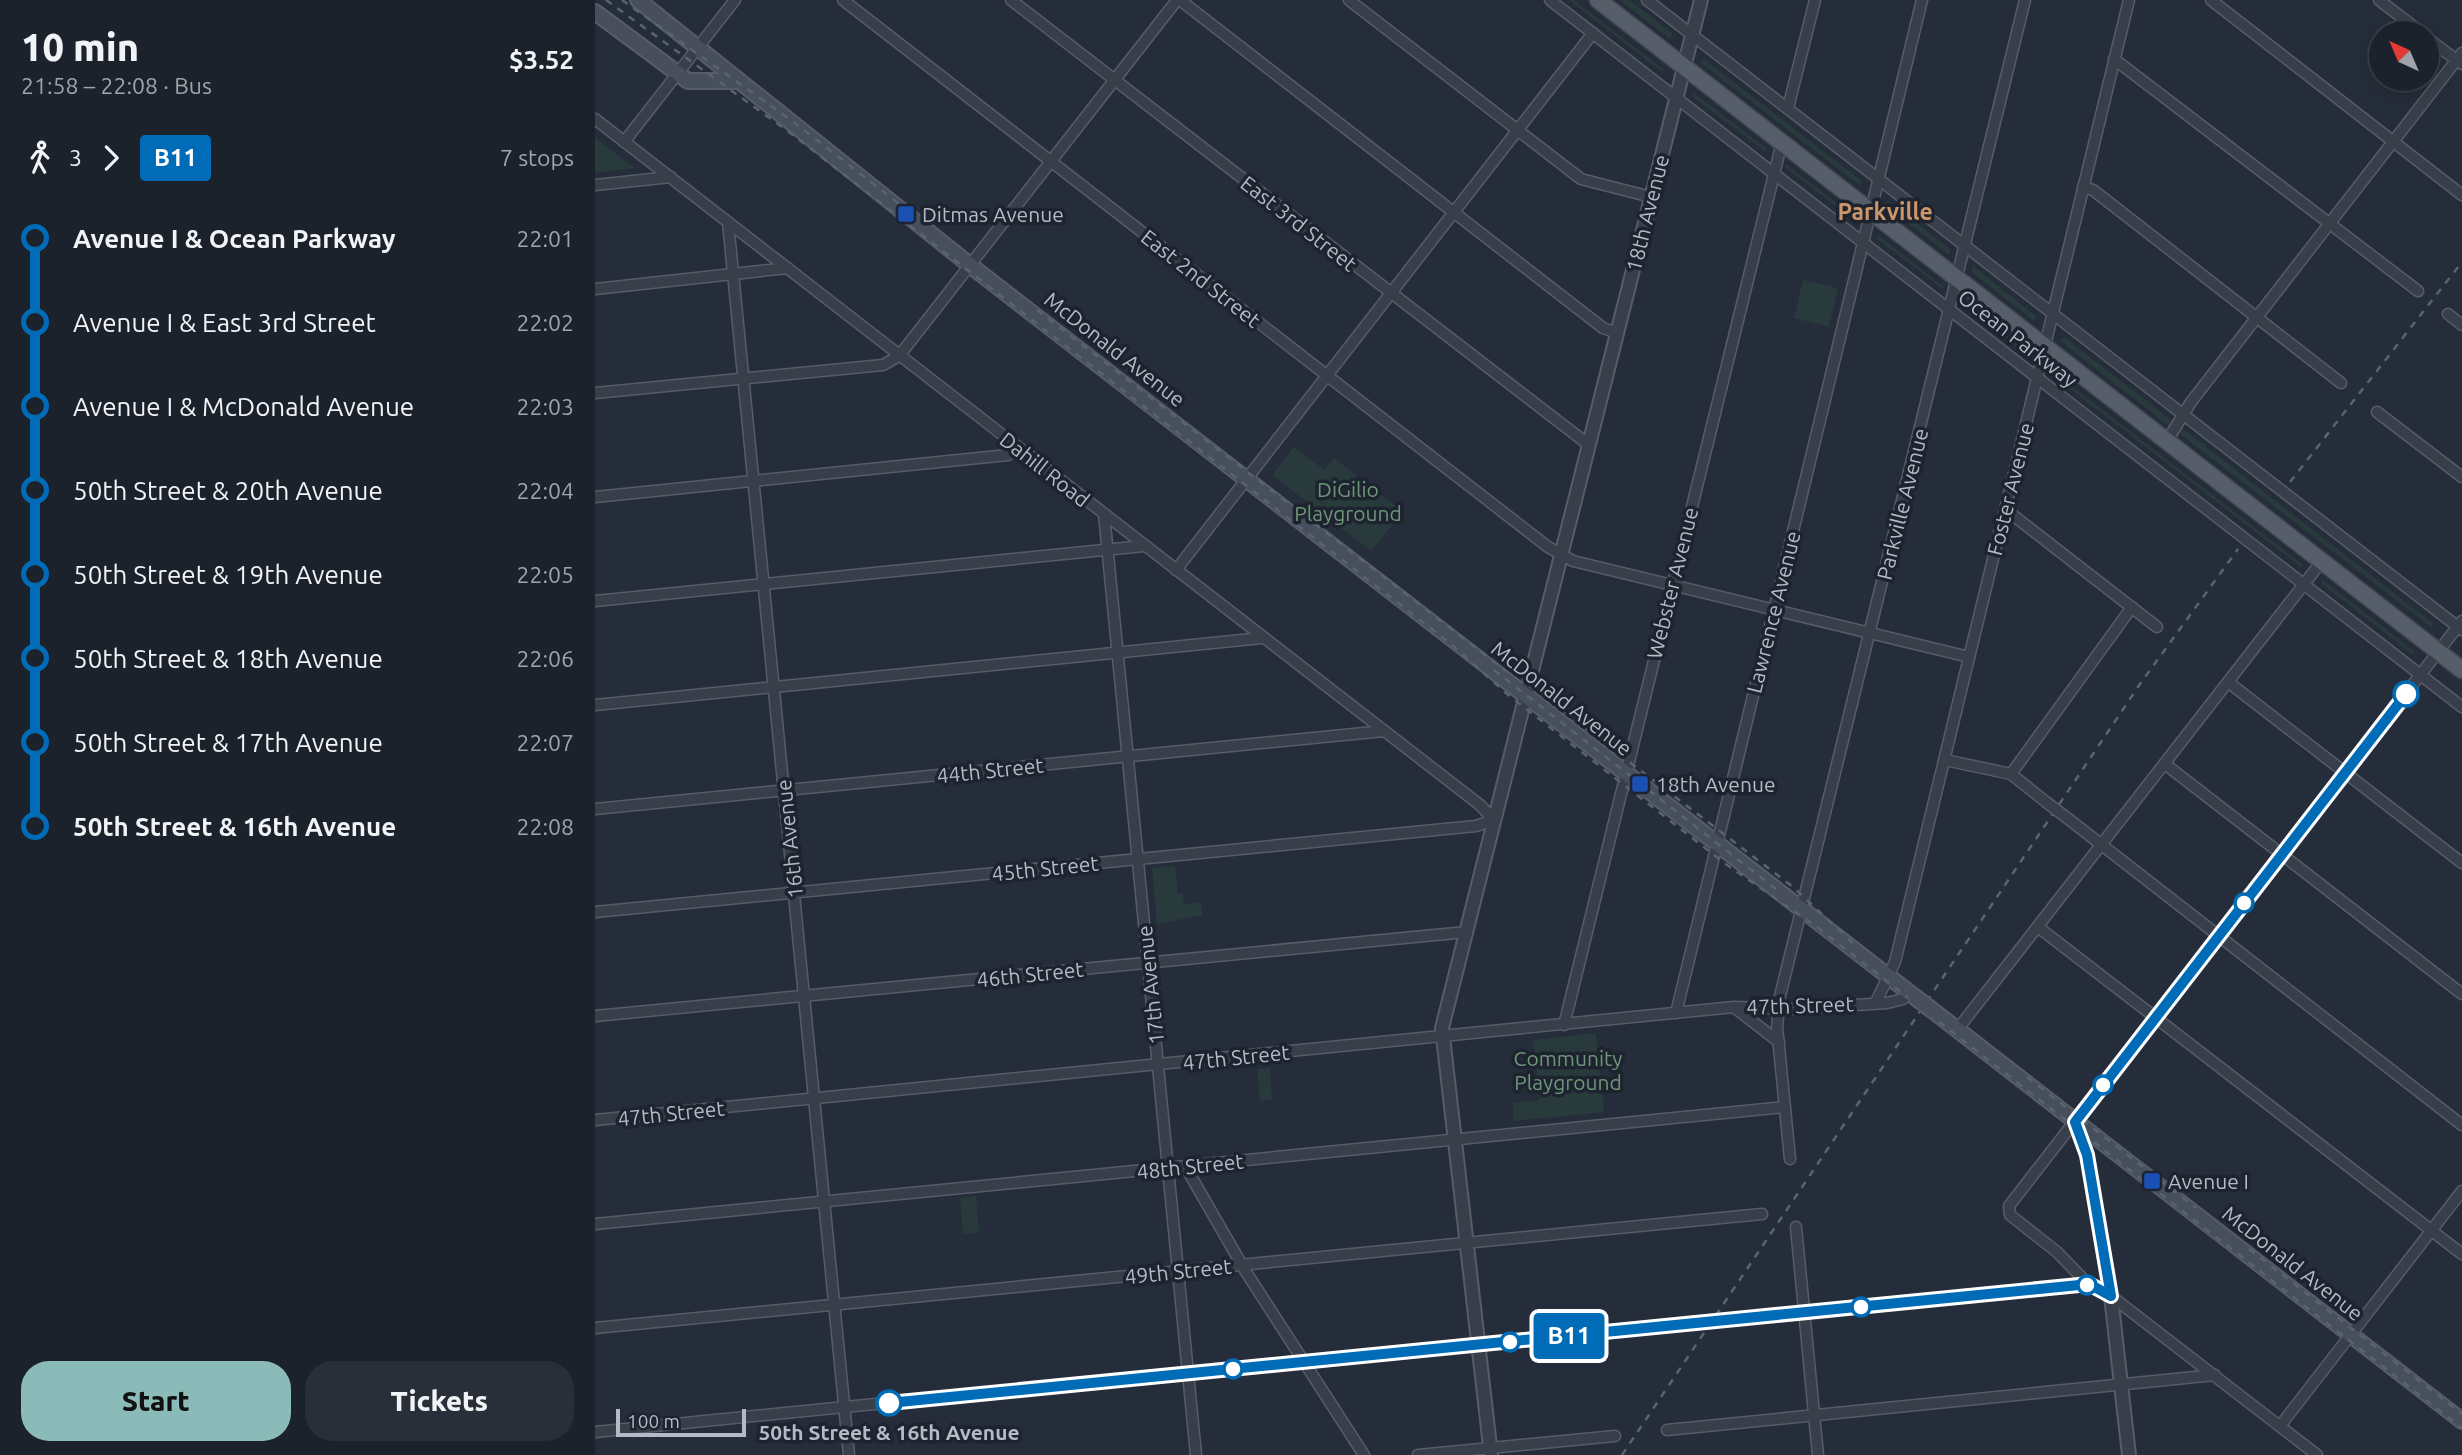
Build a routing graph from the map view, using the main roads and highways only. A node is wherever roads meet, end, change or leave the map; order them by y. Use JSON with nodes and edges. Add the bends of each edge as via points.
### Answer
{"nodes":[{"id":1,"x":638,"y":0,"type":"edge"},
{"id":2,"x":1598,"y":0,"type":"edge"},
{"id":3,"x":595,"y":12,"type":"edge"},
{"id":4,"x":739,"y":81,"type":"junction"},
{"id":5,"x":2462,"y":670,"type":"edge"},
{"id":6,"x":2462,"y":1421,"type":"edge"}],
"edges":[{"from":1,"to":4,"type":"main road","name":"McDonald Avenue"},
{"from":2,"to":5,"type":"main road","name":"Ocean Parkway"},
{"from":3,"to":4,"type":"main road","via":[[688,81]]},
{"from":4,"to":6,"type":"main road","name":"McDonald Avenue","bridge":true}]}
